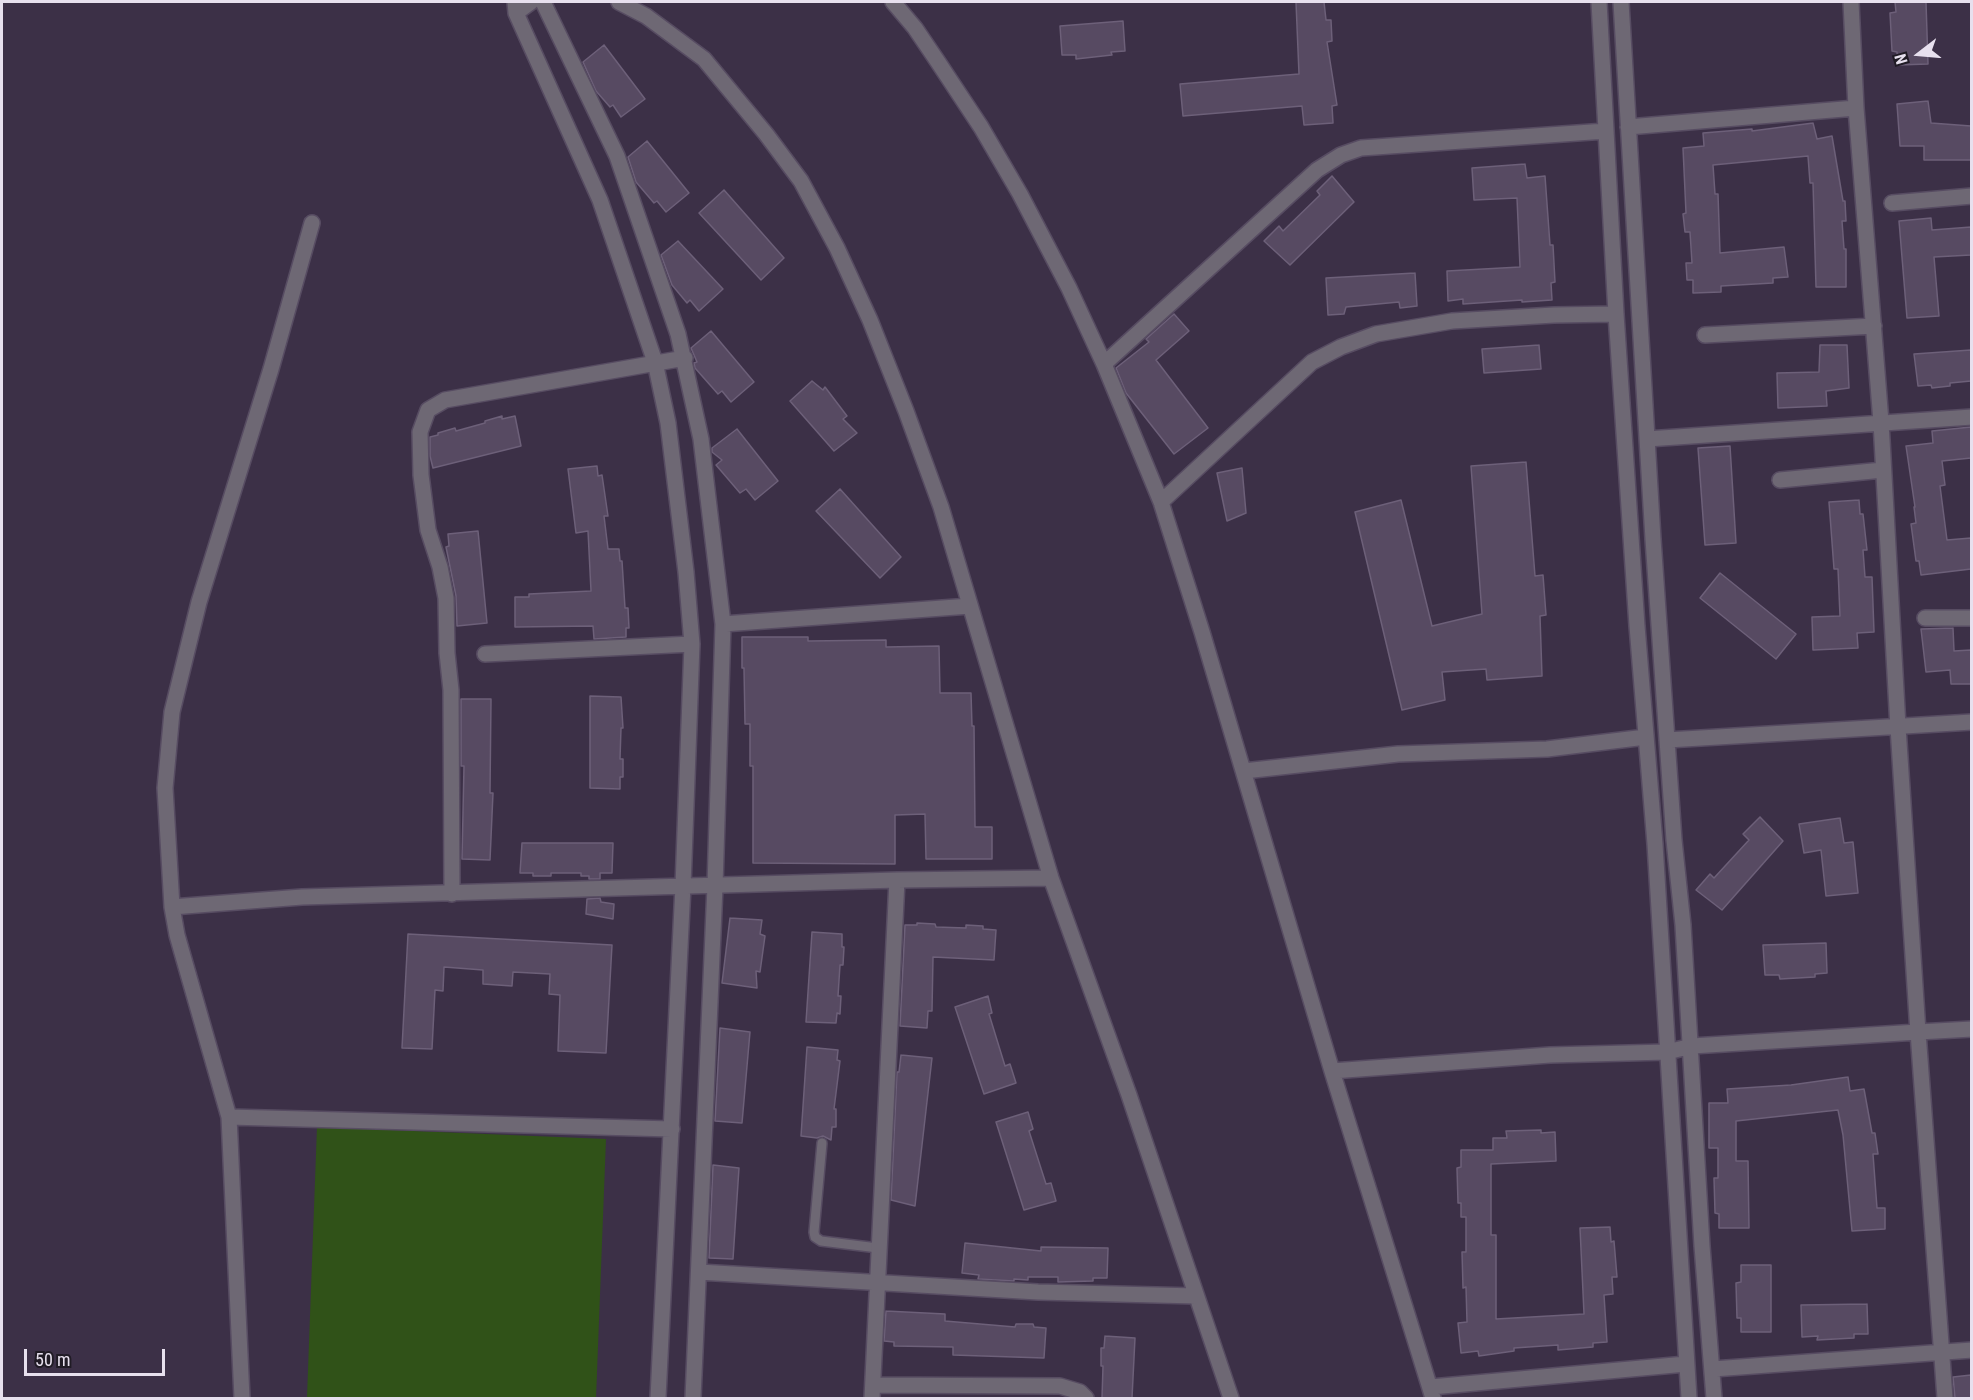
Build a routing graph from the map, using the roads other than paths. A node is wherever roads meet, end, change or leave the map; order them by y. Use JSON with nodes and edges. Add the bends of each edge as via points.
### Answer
{"nodes":[{"id":1,"x":531,"y":2,"type":"edge"},
{"id":2,"x":543,"y":2,"type":"edge"},
{"id":3,"x":619,"y":2,"type":"edge"},
{"id":4,"x":893,"y":2,"type":"edge"},
{"id":5,"x":1599,"y":2,"type":"edge"},
{"id":6,"x":1620,"y":2,"type":"edge"},
{"id":7,"x":1851,"y":2,"type":"edge"},
{"id":8,"x":515,"y":7,"type":"edge"},
{"id":9,"x":1856,"y":108,"type":"junction"},
{"id":10,"x":1628,"y":127,"type":"junction"},
{"id":11,"x":1606,"y":131,"type":"junction"},
{"id":12,"x":1971,"y":196,"type":"edge"},
{"id":13,"x":1892,"y":203,"type":"dead end"},
{"id":14,"x":312,"y":223,"type":"dead end"},
{"id":15,"x":1616,"y":314,"type":"junction"},
{"id":16,"x":1874,"y":326,"type":"junction"},
{"id":17,"x":1705,"y":335,"type":"dead end"},
{"id":18,"x":685,"y":358,"type":"junction"},
{"id":19,"x":655,"y":362,"type":"junction"},
{"id":20,"x":1104,"y":364,"type":"junction"},
{"id":21,"x":1621,"y":378,"type":"junction"},
{"id":22,"x":1644,"y":378,"type":"junction"},
{"id":23,"x":1971,"y":417,"type":"edge"},
{"id":24,"x":1881,"y":422,"type":"junction"},
{"id":25,"x":1647,"y":439,"type":"junction"},
{"id":26,"x":1883,"y":470,"type":"junction"},
{"id":27,"x":1780,"y":480,"type":"dead end"},
{"id":28,"x":1161,"y":502,"type":"junction"},
{"id":29,"x":970,"y":606,"type":"junction"},
{"id":30,"x":1925,"y":618,"type":"dead end"},
{"id":31,"x":1971,"y":618,"type":"edge"},
{"id":32,"x":723,"y":624,"type":"junction"},
{"id":33,"x":692,"y":644,"type":"junction"},
{"id":34,"x":485,"y":654,"type":"dead end"},
{"id":35,"x":1971,"y":722,"type":"edge"},
{"id":36,"x":1898,"y":727,"type":"junction"},
{"id":37,"x":1646,"y":737,"type":"junction"},
{"id":38,"x":1667,"y":740,"type":"junction"},
{"id":39,"x":1244,"y":771,"type":"junction"},
{"id":40,"x":1051,"y":878,"type":"junction"},
{"id":41,"x":897,"y":880,"type":"junction"},
{"id":42,"x":683,"y":886,"type":"junction"},
{"id":43,"x":715,"y":886,"type":"junction"},
{"id":44,"x":453,"y":894,"type":"junction"},
{"id":45,"x":172,"y":907,"type":"junction"},
{"id":46,"x":1971,"y":1029,"type":"edge"},
{"id":47,"x":1918,"y":1032,"type":"junction"},
{"id":48,"x":1692,"y":1046,"type":"junction"},
{"id":49,"x":1666,"y":1052,"type":"junction"},
{"id":50,"x":1332,"y":1071,"type":"junction"},
{"id":51,"x":229,"y":1117,"type":"junction"},
{"id":52,"x":672,"y":1129,"type":"junction"},
{"id":53,"x":822,"y":1143,"type":"dead end"},
{"id":54,"x":878,"y":1248,"type":"junction"},
{"id":55,"x":699,"y":1272,"type":"junction"},
{"id":56,"x":877,"y":1281,"type":"junction"},
{"id":57,"x":1196,"y":1296,"type":"junction"},
{"id":58,"x":1971,"y":1350,"type":"edge"},
{"id":59,"x":1943,"y":1351,"type":"junction"},
{"id":60,"x":1686,"y":1364,"type":"junction"},
{"id":61,"x":1713,"y":1370,"type":"junction"},
{"id":62,"x":872,"y":1391,"type":"edge"},
{"id":63,"x":1432,"y":1393,"type":"edge"},
{"id":64,"x":242,"y":1398,"type":"edge"},
{"id":65,"x":658,"y":1398,"type":"edge"},
{"id":66,"x":693,"y":1398,"type":"edge"},
{"id":67,"x":1086,"y":1398,"type":"edge"},
{"id":68,"x":1231,"y":1398,"type":"edge"},
{"id":69,"x":1689,"y":1398,"type":"edge"},
{"id":70,"x":1714,"y":1398,"type":"edge"},
{"id":71,"x":1946,"y":1398,"type":"edge"}],
"edges":[{"from":1,"to":8,"type":"street"},
{"from":2,"to":18,"type":"street","via":[[617,156]]},
{"from":3,"to":29,"type":"street","via":[[646,16],[704,59],[801,181],[837,248],[882,350],[940,507]]},
{"from":4,"to":20,"type":"street","via":[[939,62],[981,127],[1069,288]]},
{"from":5,"to":11,"type":"street"},
{"from":6,"to":10,"type":"street"},
{"from":7,"to":9,"type":"street"},
{"from":8,"to":19,"type":"street","via":[[600,200]]},
{"from":9,"to":10,"type":"street"},
{"from":9,"to":16,"type":"street"},
{"from":10,"to":22,"type":"street"},
{"from":11,"to":15,"type":"street"},
{"from":11,"to":20,"type":"street","via":[[1361,148],[1341,155],[1317,170]]},
{"from":12,"to":13,"type":"street"},
{"from":14,"to":45,"type":"street","via":[[199,602],[172,712],[165,788]]},
{"from":15,"to":21,"type":"street"},
{"from":15,"to":28,"type":"street","via":[[1452,321],[1376,333],[1341,347],[1311,362]]},
{"from":16,"to":17,"type":"street"},
{"from":16,"to":24,"type":"street"},
{"from":18,"to":19,"type":"street"},
{"from":18,"to":32,"type":"street","via":[[701,439]]},
{"from":19,"to":33,"type":"street","via":[[669,434]]},
{"from":19,"to":44,"type":"street","via":[[445,400],[428,410],[420,432],[421,475],[428,530],[446,598]]},
{"from":20,"to":28,"type":"street"},
{"from":21,"to":22,"type":"street"},
{"from":21,"to":37,"type":"street"},
{"from":22,"to":25,"type":"street"},
{"from":23,"to":24,"type":"street"},
{"from":24,"to":25,"type":"street"},
{"from":24,"to":26,"type":"street"},
{"from":25,"to":38,"type":"street"},
{"from":26,"to":27,"type":"street"},
{"from":26,"to":36,"type":"street"},
{"from":28,"to":39,"type":"street"},
{"from":29,"to":32,"type":"street"},
{"from":29,"to":40,"type":"street"},
{"from":30,"to":31,"type":"street"},
{"from":32,"to":43,"type":"street"},
{"from":33,"to":34,"type":"street"},
{"from":33,"to":42,"type":"street"},
{"from":35,"to":36,"type":"street"},
{"from":36,"to":38,"type":"street"},
{"from":36,"to":47,"type":"street"},
{"from":37,"to":39,"type":"street","via":[[1547,749],[1398,754]]},
{"from":37,"to":49,"type":"street"},
{"from":38,"to":48,"type":"street"},
{"from":39,"to":50,"type":"street"},
{"from":40,"to":41,"type":"street"},
{"from":40,"to":57,"type":"street"},
{"from":41,"to":43,"type":"street"},
{"from":41,"to":54,"type":"street"},
{"from":42,"to":43,"type":"street"},
{"from":42,"to":44,"type":"street"},
{"from":42,"to":52,"type":"street"},
{"from":43,"to":55,"type":"street"},
{"from":44,"to":45,"type":"street","via":[[302,897]]},
{"from":45,"to":51,"type":"street"},
{"from":46,"to":47,"type":"street"},
{"from":47,"to":48,"type":"street"},
{"from":47,"to":59,"type":"street"},
{"from":48,"to":49,"type":"street"},
{"from":48,"to":61,"type":"street"},
{"from":49,"to":50,"type":"street","via":[[1550,1055]]},
{"from":49,"to":60,"type":"street"},
{"from":50,"to":63,"type":"street"},
{"from":51,"to":52,"type":"street"},
{"from":51,"to":64,"type":"street"},
{"from":52,"to":65,"type":"street"},
{"from":53,"to":54,"type":"lane","via":[[815,1237]]},
{"from":54,"to":56,"type":"street"},
{"from":55,"to":56,"type":"street"},
{"from":55,"to":66,"type":"street"},
{"from":56,"to":57,"type":"street","via":[[1038,1292]]},
{"from":56,"to":62,"type":"street"},
{"from":57,"to":68,"type":"street"},
{"from":58,"to":59,"type":"street"},
{"from":59,"to":61,"type":"street"},
{"from":59,"to":71,"type":"street"},
{"from":60,"to":63,"type":"street"},
{"from":60,"to":69,"type":"street"},
{"from":61,"to":70,"type":"street"},
{"from":62,"to":67,"type":"street","via":[[1060,1386]]}]}
